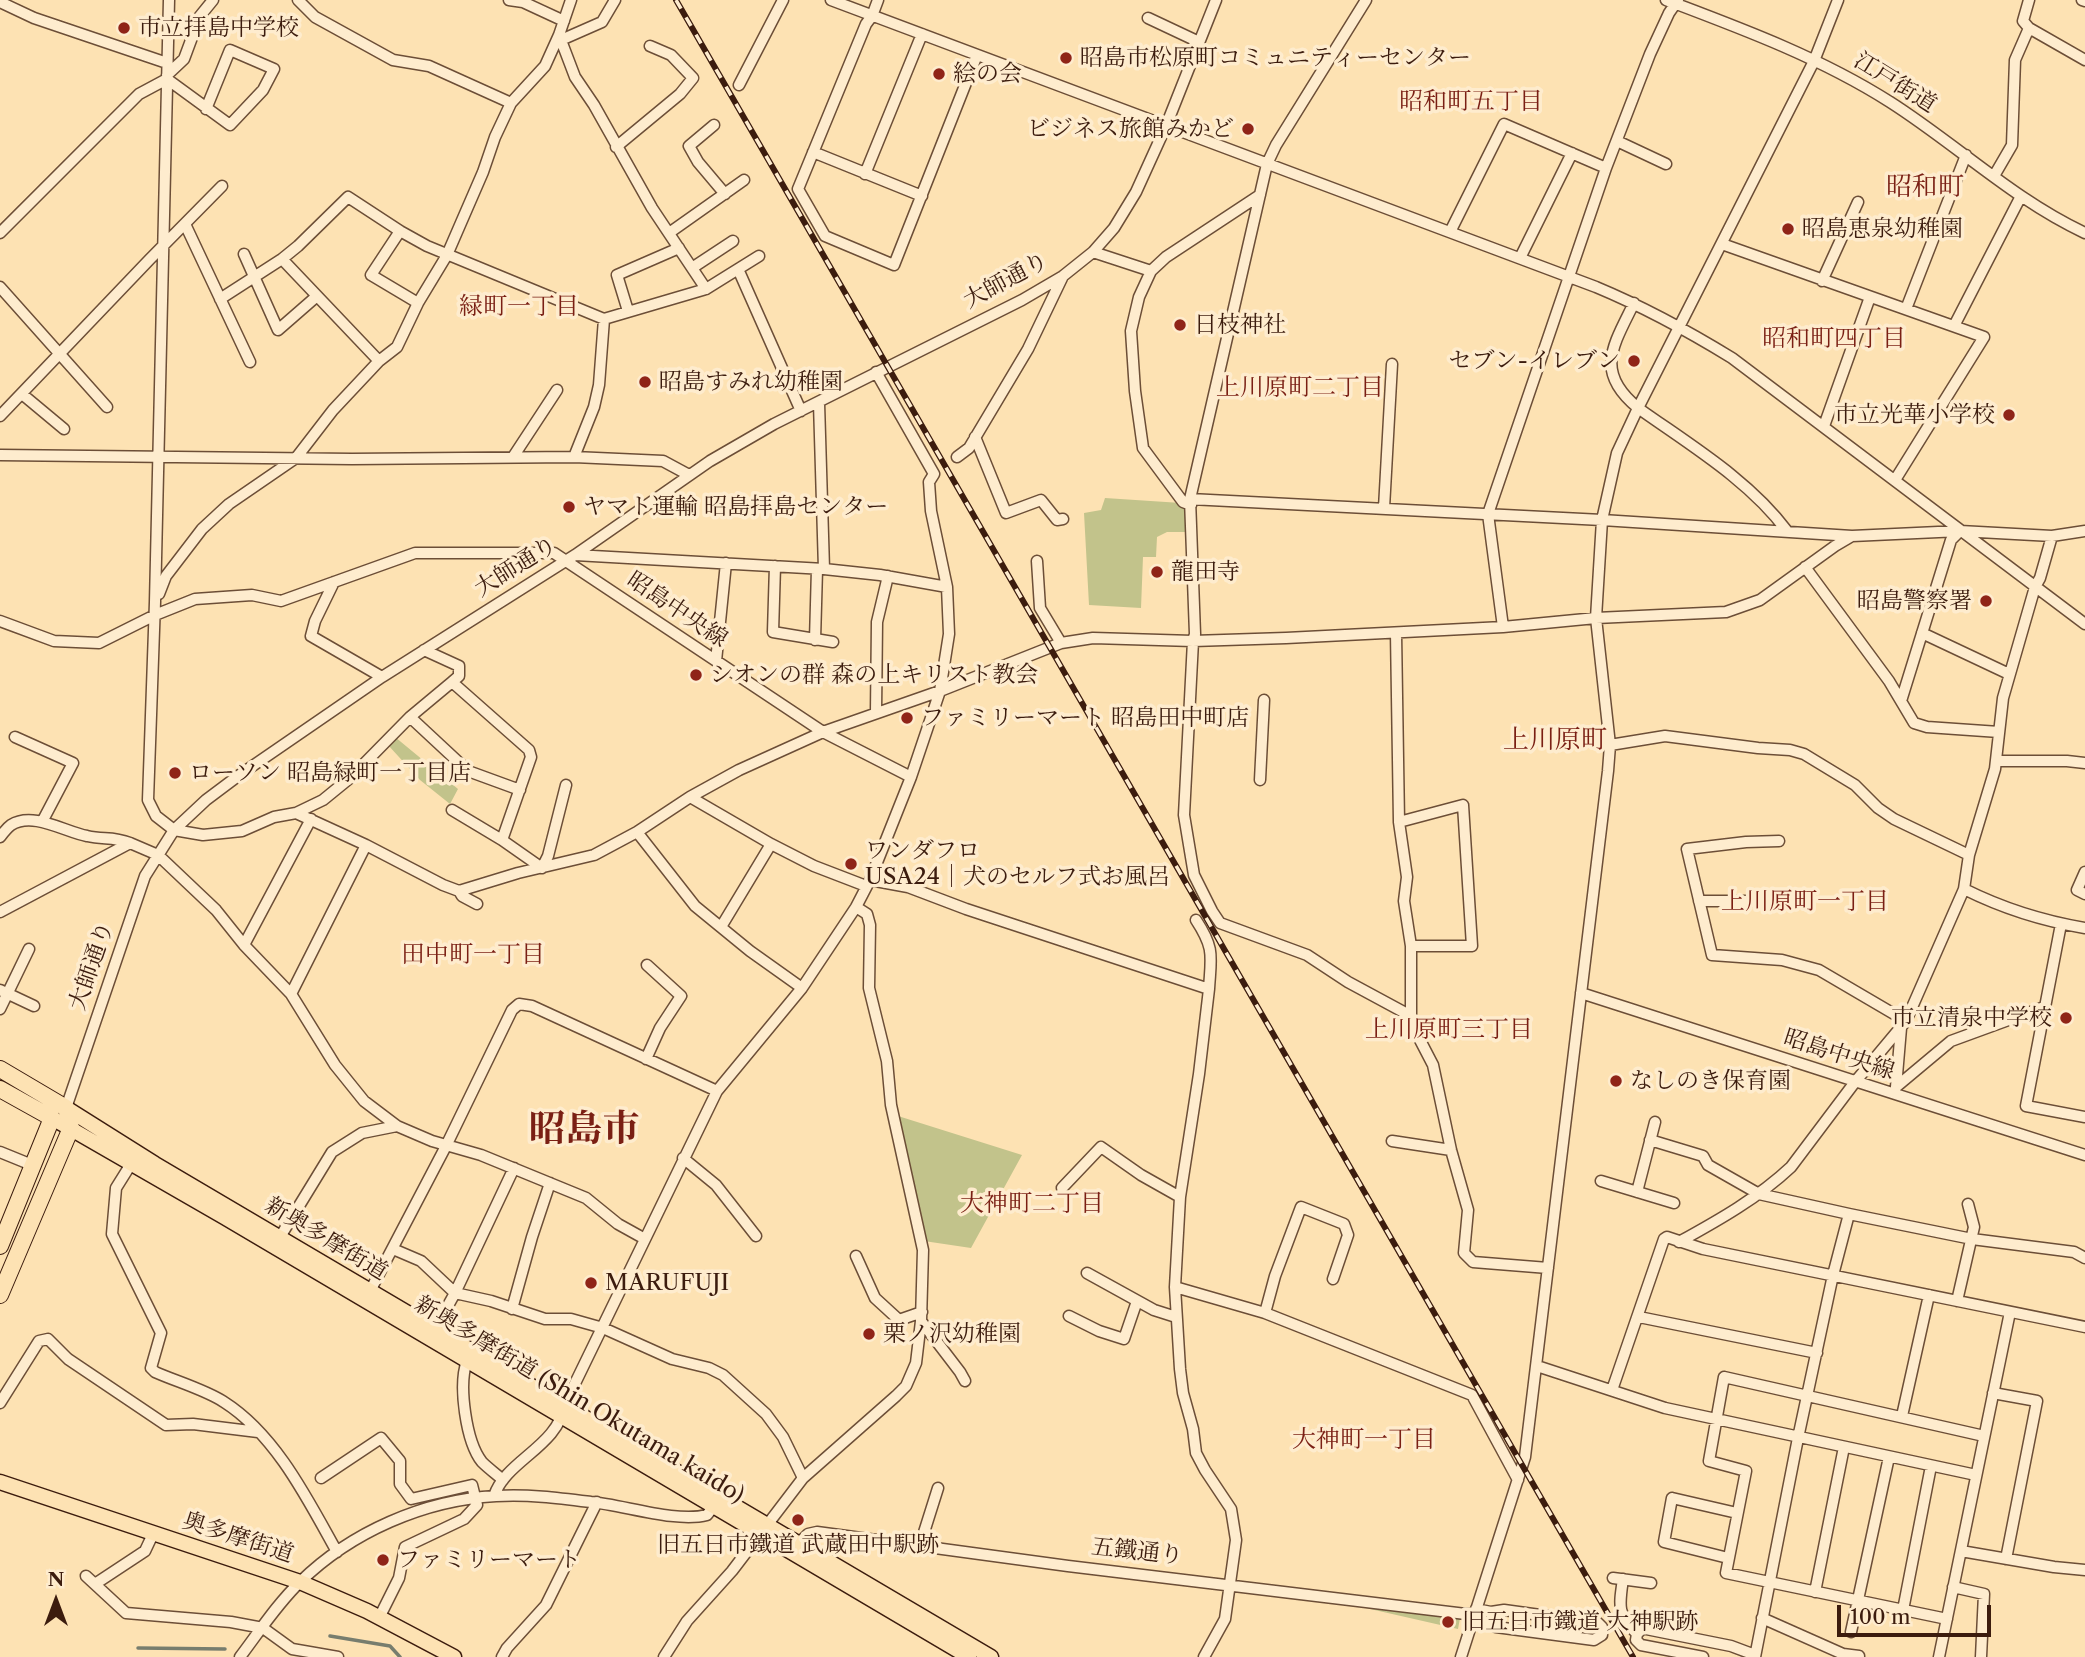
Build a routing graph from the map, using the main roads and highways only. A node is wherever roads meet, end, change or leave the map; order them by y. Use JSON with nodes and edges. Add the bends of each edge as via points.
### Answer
{"nodes":[{"id":1,"x":0,"y":1069,"type":"edge"},
{"id":2,"x":0,"y":1088,"type":"edge"},
{"id":3,"x":66,"y":1108,"type":"junction"},
{"id":4,"x":52,"y":1118,"type":"junction"},
{"id":5,"x":71,"y":1128,"type":"junction"},
{"id":6,"x":0,"y":1246,"type":"edge"},
{"id":7,"x":0,"y":1295,"type":"edge"},
{"id":8,"x":368,"y":1296,"type":"junction"},
{"id":9,"x":564,"y":1411,"type":"junction"},
{"id":10,"x":0,"y":1482,"type":"edge"},
{"id":11,"x":764,"y":1529,"type":"junction"},
{"id":12,"x":433,"y":1651,"type":"edge"},
{"id":13,"x":454,"y":1657,"type":"edge"},
{"id":14,"x":969,"y":1657,"type":"edge"},
{"id":15,"x":991,"y":1657,"type":"edge"}],
"edges":[{"from":1,"to":3,"type":"highway"},
{"from":2,"to":4,"type":"highway"},
{"from":3,"to":4,"type":"highway"},
{"from":3,"to":5,"type":"highway"},
{"from":3,"to":8,"type":"main road","name":"新奥多摩街道","via":[[280,1237]]},
{"from":4,"to":5,"type":"main road"},
{"from":4,"to":6,"type":"highway"},
{"from":5,"to":7,"type":"highway"},
{"from":5,"to":8,"type":"main road","name":"新奥多摩街道 (Shin Okutama kaido)"},
{"from":8,"to":9,"type":"main road","name":"新奥多摩街道","via":[[435,1329]]},
{"from":8,"to":9,"type":"main road","name":"新奥多摩街道 (Shin Okutama kaido)","via":[[467,1361]]},
{"from":9,"to":11,"type":"main road","name":"新奥多摩街道 (Shin Okutama kaido)"},
{"from":9,"to":11,"type":"main road","name":"新奥多摩街道 (Shin Okutama kaido)","via":[[714,1506]]},
{"from":10,"to":12,"type":"main road","name":"奥多摩街道","via":[[300,1582],[353,1604]]},
{"from":11,"to":14,"type":"main road","name":"新奥多摩街道 (Shin Okutama kaido)"},
{"from":11,"to":15,"type":"main road","name":"新奥多摩街道 (Shin Okutama kaido)","via":[[799,1543]]},
{"from":12,"to":13,"type":"main road","name":"奥多摩街道"}]}
